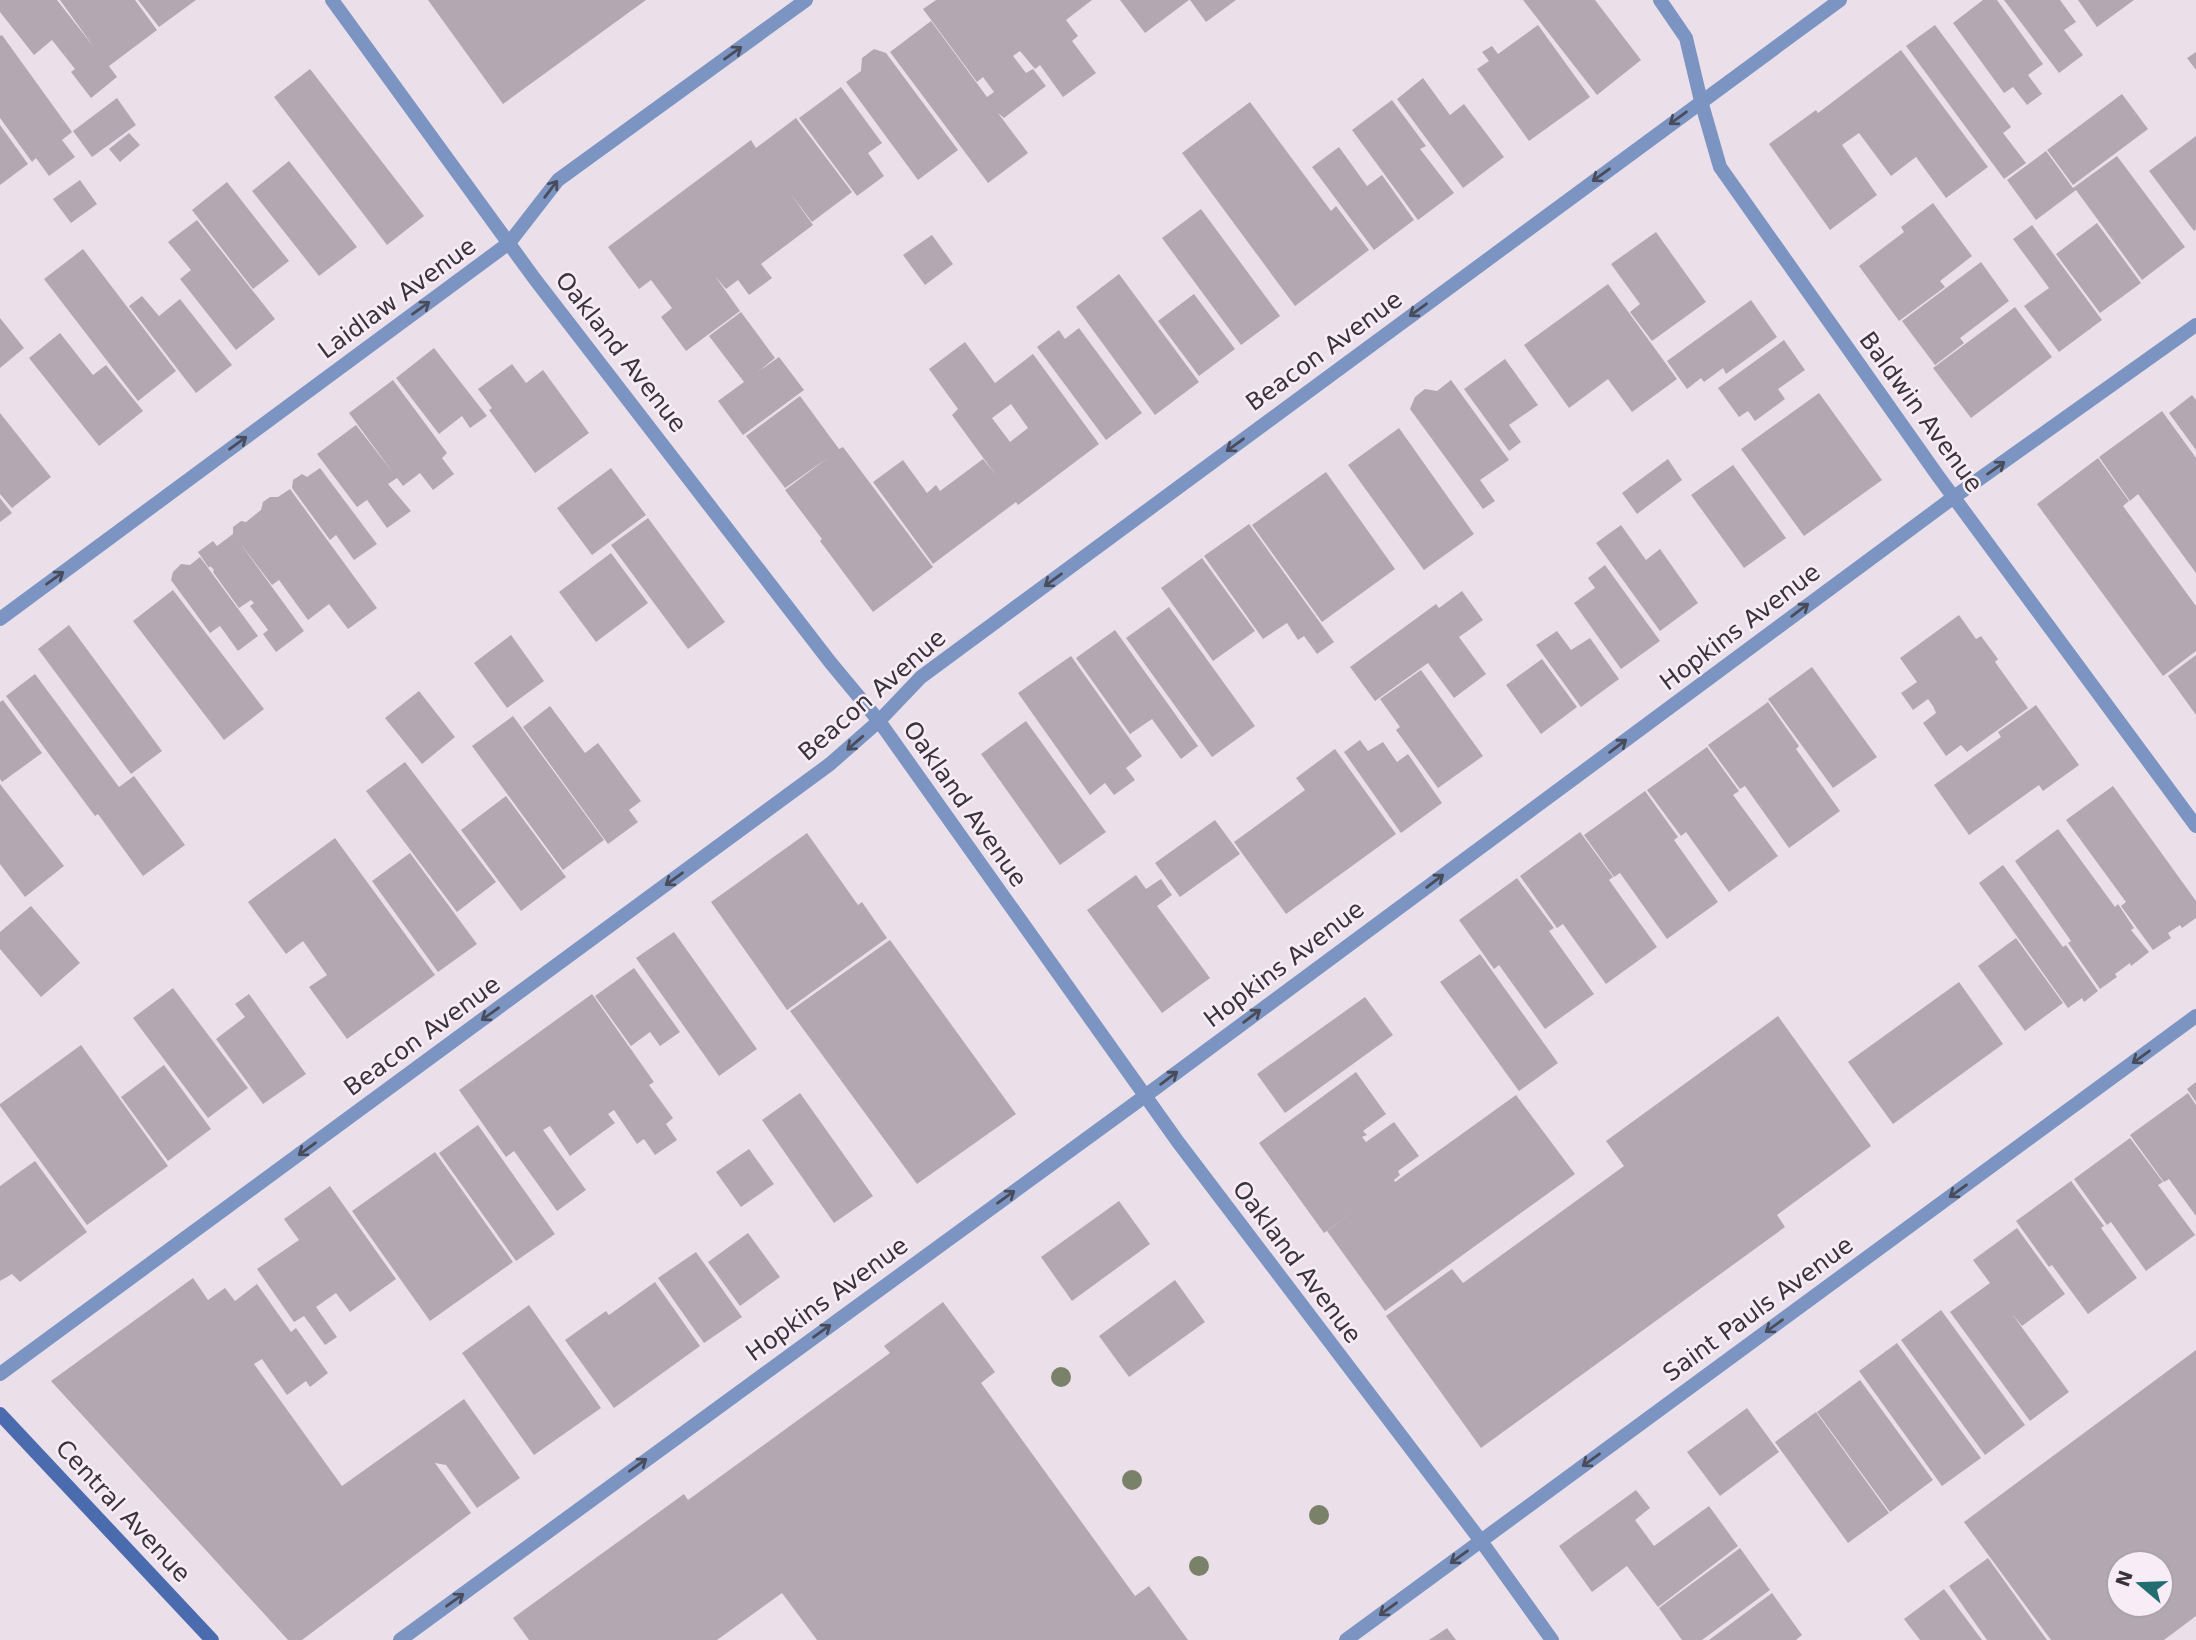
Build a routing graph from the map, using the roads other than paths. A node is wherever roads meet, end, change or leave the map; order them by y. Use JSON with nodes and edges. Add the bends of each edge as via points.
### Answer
{"nodes":[{"id":1,"x":332,"y":0,"type":"edge"},
{"id":2,"x":806,"y":0,"type":"edge"},
{"id":3,"x":1660,"y":0,"type":"edge"},
{"id":4,"x":1840,"y":0,"type":"edge"},
{"id":5,"x":1701,"y":101,"type":"junction"},
{"id":6,"x":509,"y":243,"type":"junction"},
{"id":7,"x":2196,"y":325,"type":"edge"},
{"id":8,"x":1954,"y":497,"type":"junction"},
{"id":9,"x":0,"y":619,"type":"edge"},
{"id":10,"x":879,"y":722,"type":"junction"},
{"id":11,"x":2196,"y":826,"type":"edge"},
{"id":12,"x":2196,"y":1016,"type":"edge"},
{"id":13,"x":1145,"y":1096,"type":"junction"},
{"id":14,"x":0,"y":1374,"type":"edge"},
{"id":15,"x":0,"y":1414,"type":"edge"},
{"id":16,"x":1481,"y":1541,"type":"junction"},
{"id":17,"x":212,"y":1640,"type":"edge"},
{"id":18,"x":400,"y":1640,"type":"edge"},
{"id":19,"x":1346,"y":1640,"type":"edge"},
{"id":20,"x":1552,"y":1640,"type":"edge"}],
"edges":[{"from":1,"to":6,"type":"street","name":"Oakland Avenue"},
{"from":6,"to":2,"type":"street","name":"Laidlaw Avenue","one_way":true,"via":[[558,180]]},
{"from":3,"to":5,"type":"street","name":"Baldwin Avenue","via":[[1686,38]]},
{"from":4,"to":5,"type":"street","name":"Beacon Avenue"},
{"from":5,"to":8,"type":"street","name":"Baldwin Avenue","via":[[1720,167]]},
{"from":5,"to":10,"type":"street","name":"Beacon Avenue","one_way":true,"via":[[921,677]]},
{"from":9,"to":6,"type":"street","name":"Laidlaw Avenue","one_way":true},
{"from":6,"to":10,"type":"street","name":"Oakland Avenue"},
{"from":8,"to":7,"type":"street","name":"Hopkins Avenue","one_way":true},
{"from":8,"to":11,"type":"street","name":"Baldwin Avenue"},
{"from":13,"to":8,"type":"street","name":"Hopkins Avenue","one_way":true},
{"from":10,"to":13,"type":"street","name":"Oakland Avenue"},
{"from":10,"to":14,"type":"street","name":"Beacon Avenue","one_way":true,"via":[[830,764]]},
{"from":12,"to":16,"type":"street","name":"Saint Pauls Avenue","one_way":true},
{"from":13,"to":16,"type":"street","name":"Oakland Avenue"},
{"from":18,"to":13,"type":"street","name":"Hopkins Avenue","one_way":true},
{"from":15,"to":17,"type":"main road","name":"Central Avenue"},
{"from":16,"to":19,"type":"street","name":"Saint Pauls Avenue","one_way":true},
{"from":16,"to":20,"type":"street","name":"Oakland Avenue"}]}
